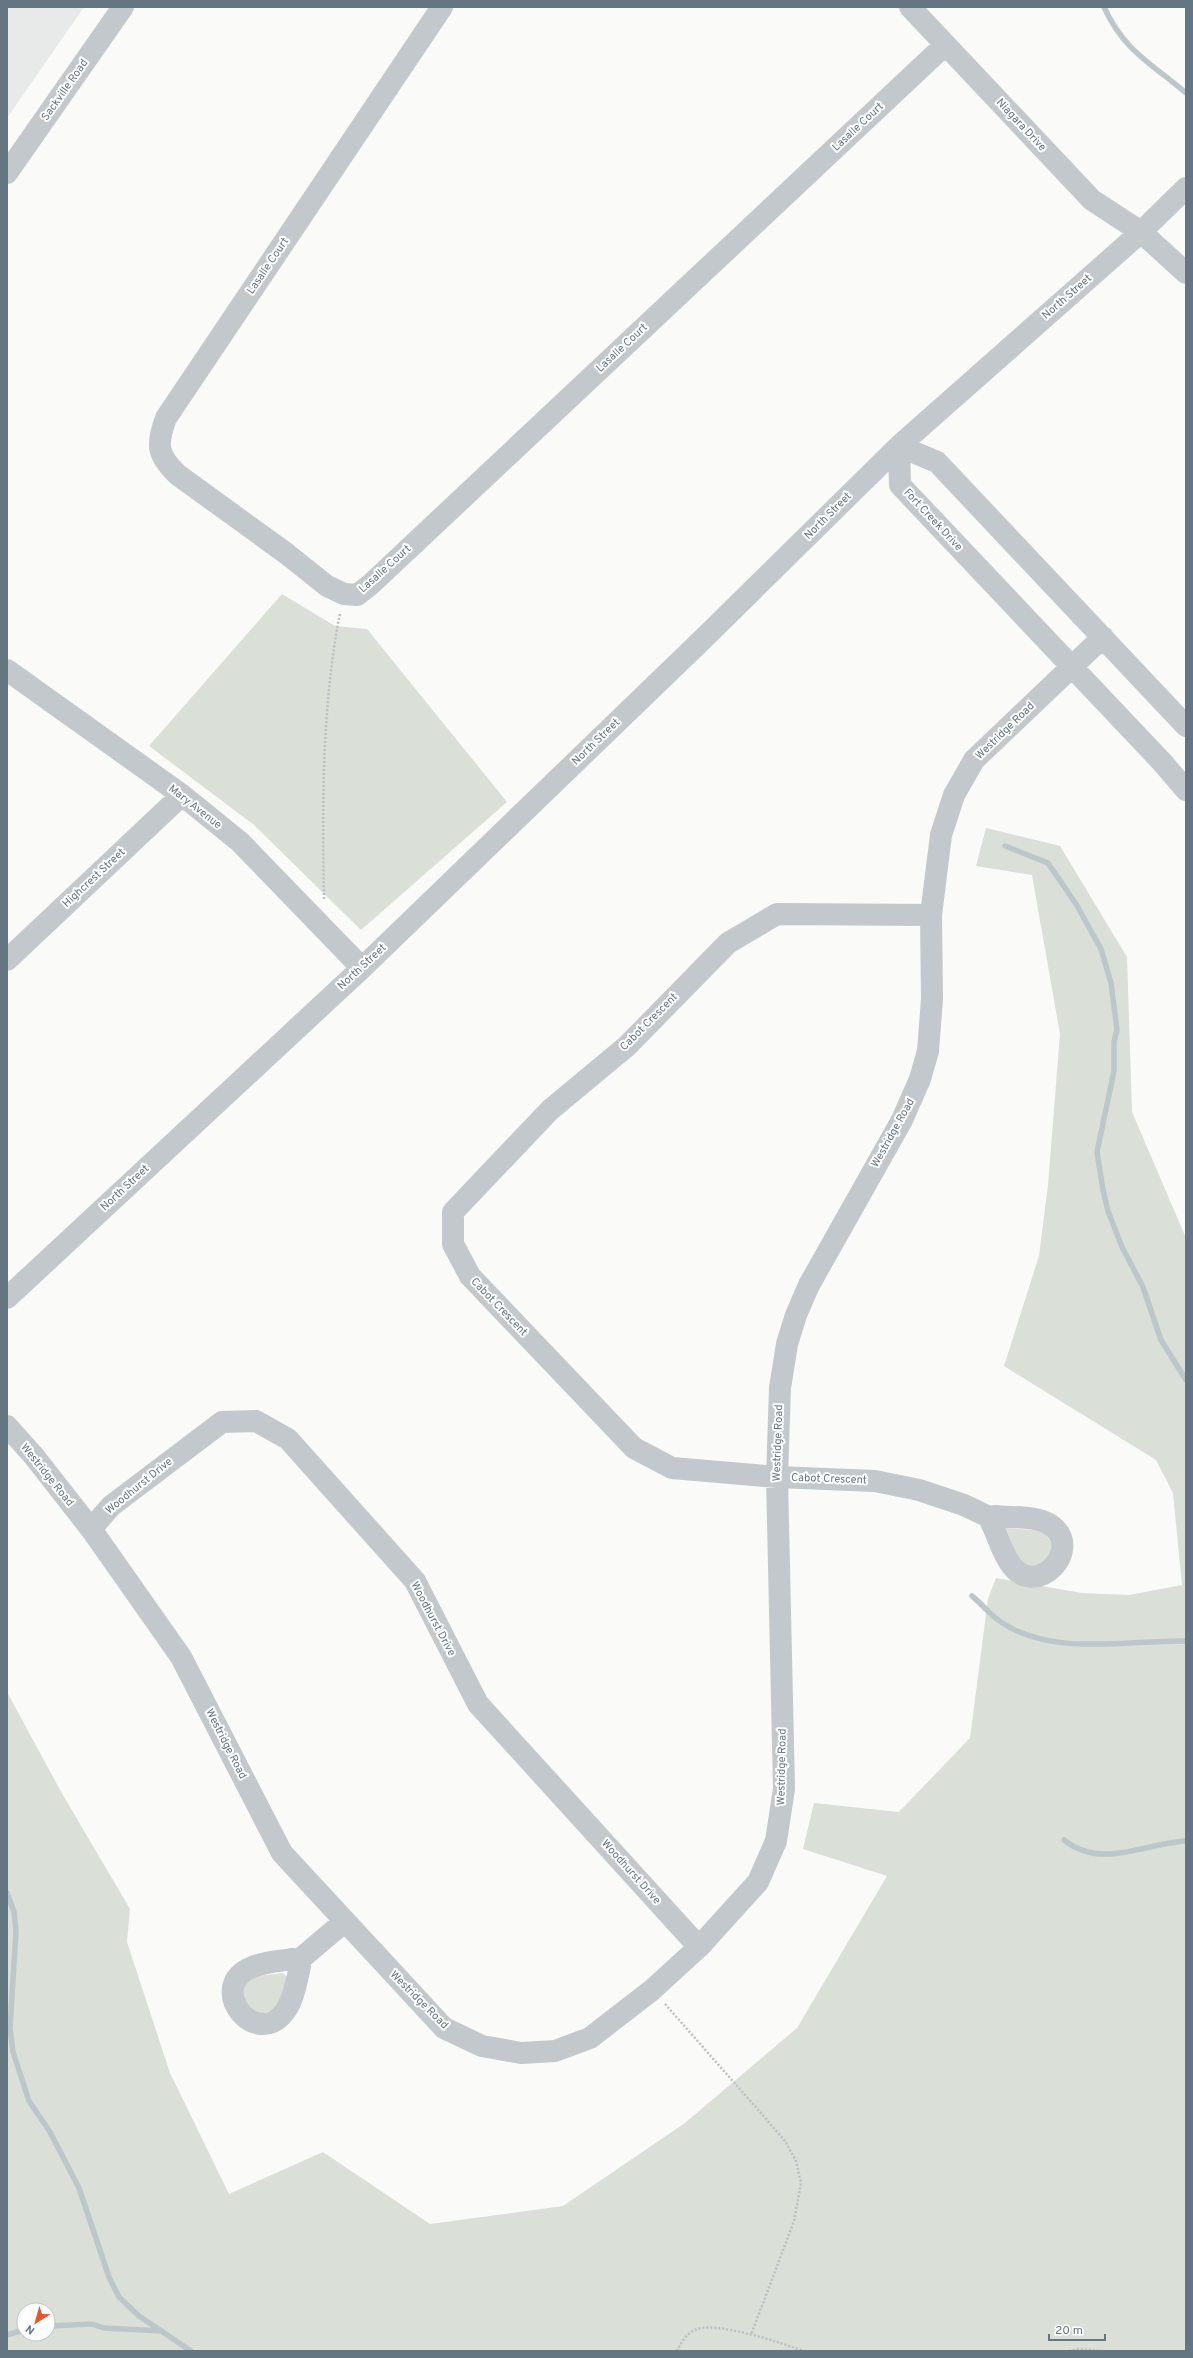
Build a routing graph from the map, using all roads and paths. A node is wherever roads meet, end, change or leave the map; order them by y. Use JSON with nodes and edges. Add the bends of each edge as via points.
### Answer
{"nodes":[{"id":1,"x":122,"y":7,"type":"edge"},
{"id":2,"x":442,"y":7,"type":"edge"},
{"id":3,"x":910,"y":7,"type":"edge"},
{"id":4,"x":945,"y":45,"type":"junction"},
{"id":5,"x":7,"y":173,"type":"edge"},
{"id":6,"x":1186,"y":188,"type":"edge"},
{"id":7,"x":1140,"y":232,"type":"junction"},
{"id":8,"x":1186,"y":273,"type":"edge"},
{"id":9,"x":899,"y":446,"type":"junction"},
{"id":10,"x":344,"y":594,"type":"junction"},
{"id":11,"x":1103,"y":637,"type":"junction"},
{"id":12,"x":1072,"y":668,"type":"junction"},
{"id":13,"x":7,"y":670,"type":"edge"},
{"id":14,"x":1186,"y":726,"type":"edge"},
{"id":15,"x":1186,"y":790,"type":"edge"},
{"id":16,"x":182,"y":795,"type":"junction"},
{"id":17,"x":932,"y":916,"type":"junction"},
{"id":18,"x":324,"y":930,"type":"junction"},
{"id":19,"x":7,"y":960,"type":"edge"},
{"id":20,"x":362,"y":968,"type":"junction"},
{"id":21,"x":7,"y":1298,"type":"edge"},
{"id":22,"x":7,"y":1426,"type":"edge"},
{"id":23,"x":777,"y":1477,"type":"junction"},
{"id":24,"x":991,"y":1518,"type":"dead end"},
{"id":25,"x":91,"y":1529,"type":"junction"},
{"id":26,"x":344,"y":1922,"type":"junction"},
{"id":27,"x":699,"y":1947,"type":"junction"},
{"id":28,"x":298,"y":1961,"type":"dead end"},
{"id":29,"x":652,"y":1990,"type":"junction"},
{"id":30,"x":751,"y":2335,"type":"junction"},
{"id":31,"x":677,"y":2351,"type":"edge"},
{"id":32,"x":803,"y":2351,"type":"edge"},
{"id":33,"x":1069,"y":2351,"type":"edge"},
{"id":34,"x":1100,"y":2351,"type":"edge"}],
"edges":[{"from":1,"to":5,"type":"street","name":"Sackville Road"},
{"from":2,"to":10,"type":"street","name":"Lasalle Court","via":[[170,412],[160,434],[159,449],[166,464],[178,475],[327,586]]},
{"from":3,"to":4,"type":"street","name":"Niagara Drive"},
{"from":4,"to":7,"type":"street","name":"Niagara Drive","via":[[1092,200]]},
{"from":4,"to":10,"type":"street","name":"Lasalle Court","via":[[370,586],[357,595]]},
{"from":6,"to":7,"type":"street","name":"North Street"},
{"from":7,"to":8,"type":"street","name":"Niagara Drive"},
{"from":7,"to":9,"type":"street","name":"North Street"},
{"from":9,"to":11,"type":"street","via":[[937,462]]},
{"from":9,"to":12,"type":"street","name":"Fort Creek Drive","via":[[900,485]]},
{"from":9,"to":20,"type":"street","name":"North Street","via":[[691,651]]},
{"from":10,"to":18,"type":"path","via":[[334,645],[321,801]]},
{"from":11,"to":12,"type":"street","name":"Westridge Road"},
{"from":11,"to":14,"type":"street"},
{"from":12,"to":15,"type":"street","name":"Fort Creek Drive"},
{"from":12,"to":17,"type":"street","name":"Westridge Road","via":[[974,760],[954,795],[941,835]]},
{"from":13,"to":16,"type":"street","name":"Mary Avenue"},
{"from":16,"to":18,"type":"street","name":"Mary Avenue","via":[[240,842]]},
{"from":16,"to":19,"type":"street","name":"Highcrest Street"},
{"from":17,"to":23,"type":"street","name":"Westridge Road","via":[[932,999],[928,1051],[920,1080],[902,1120],[824,1257],[796,1315],[787,1344],[780,1388]]},
{"from":17,"to":23,"type":"street","name":"Cabot Crescent","via":[[777,914],[728,943],[627,1046],[550,1110],[453,1212],[453,1244],[470,1276],[634,1448],[672,1468]]},
{"from":18,"to":20,"type":"street","name":"Mary Avenue"},
{"from":20,"to":21,"type":"street","name":"North Street"},
{"from":22,"to":25,"type":"street","name":"Westridge Road","via":[[33,1454]]},
{"from":23,"to":24,"type":"street","name":"Cabot Crescent","via":[[875,1480],[926,1492],[964,1505]]},
{"from":23,"to":27,"type":"street","name":"Westridge Road","via":[[784,1789],[781,1816],[776,1841],[758,1882]]},
{"from":25,"to":26,"type":"street","name":"Westridge Road","via":[[181,1657],[282,1853]]},
{"from":25,"to":27,"type":"street","name":"Woodhurst Drive","via":[[111,1506],[222,1422],[256,1420],[288,1439],[415,1581],[478,1704]]},
{"from":26,"to":28,"type":"street"},
{"from":26,"to":29,"type":"street","name":"Westridge Road","via":[[444,2028],[482,2046],[521,2053],[555,2051],[590,2038]]},
{"from":27,"to":29,"type":"street","name":"Westridge Road"},
{"from":29,"to":30,"type":"path","via":[[785,2141],[796,2161],[800,2183],[794,2221]]},
{"from":30,"to":31,"type":"path","via":[[713,2326],[696,2329],[687,2335]]},
{"from":30,"to":32,"type":"path"},
{"from":33,"to":34,"type":"path"}]}
